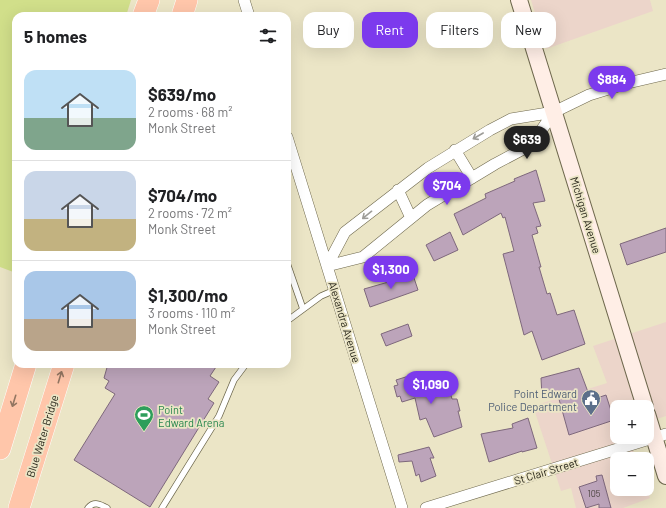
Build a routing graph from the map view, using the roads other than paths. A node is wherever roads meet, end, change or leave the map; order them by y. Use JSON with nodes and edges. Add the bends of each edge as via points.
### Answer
{"nodes":[{"id":1,"x":149,"y":0,"type":"edge"},
{"id":2,"x":187,"y":0,"type":"edge"},
{"id":3,"x":244,"y":0,"type":"edge"},
{"id":4,"x":519,"y":0,"type":"edge"},
{"id":5,"x":144,"y":12,"type":"edge"},
{"id":6,"x":183,"y":12,"type":"edge"},
{"id":7,"x":248,"y":12,"type":"edge"},
{"id":8,"x":666,"y":74,"type":"edge"},
{"id":9,"x":554,"y":112,"type":"junction"},
{"id":10,"x":291,"y":150,"type":"edge"},
{"id":11,"x":455,"y":150,"type":"junction"},
{"id":12,"x":472,"y":178,"type":"junction"},
{"id":13,"x":398,"y":190,"type":"junction"},
{"id":14,"x":411,"y":218,"type":"junction"},
{"id":15,"x":327,"y":266,"type":"junction"},
{"id":16,"x":291,"y":274,"type":"edge"},
{"id":17,"x":335,"y":290,"type":"junction"},
{"id":18,"x":303,"y":309,"type":"junction"},
{"id":19,"x":291,"y":318,"type":"edge"},
{"id":20,"x":25,"y":368,"type":"edge"},
{"id":21,"x":63,"y":368,"type":"edge"},
{"id":22,"x":243,"y":368,"type":"edge"},
{"id":23,"x":643,"y":400,"type":"edge"},
{"id":24,"x":654,"y":425,"type":"edge"},
{"id":25,"x":660,"y":435,"type":"edge"},
{"id":26,"x":0,"y":449,"type":"edge"},
{"id":27,"x":666,"y":476,"type":"edge"},
{"id":28,"x":19,"y":508,"type":"edge"},
{"id":29,"x":88,"y":508,"type":"edge"},
{"id":30,"x":107,"y":508,"type":"edge"},
{"id":31,"x":162,"y":508,"type":"edge"},
{"id":32,"x":402,"y":508,"type":"edge"},
{"id":33,"x":426,"y":508,"type":"edge"}],
"edges":[{"from":1,"to":5,"type":"highway"},
{"from":2,"to":6,"type":"highway"},
{"from":3,"to":7,"type":"street"},
{"from":4,"to":9,"type":"street","name":"Michigan Avenue"},
{"from":8,"to":9,"type":"street","via":[[589,95]]},
{"from":9,"to":11,"type":"street","one_way":true,"via":[[511,119]]},
{"from":9,"to":12,"type":"street","via":[[531,145]]},
{"from":9,"to":23,"type":"street","name":"Michigan Avenue"},
{"from":10,"to":15,"type":"street","name":"Alexandra Avenue"},
{"from":11,"to":12,"type":"street"},
{"from":11,"to":13,"type":"street"},
{"from":12,"to":14,"type":"street"},
{"from":13,"to":14,"type":"street"},
{"from":13,"to":15,"type":"street","one_way":true,"via":[[345,232]]},
{"from":14,"to":15,"type":"street","via":[[363,257]]},
{"from":15,"to":17,"type":"street","name":"Alexandra Avenue"},
{"from":16,"to":18,"type":"lane"},
{"from":17,"to":18,"type":"lane"},
{"from":17,"to":32,"type":"street","name":"Alexandra Avenue"},
{"from":18,"to":19,"type":"lane"},
{"from":20,"to":26,"type":"highway","one_way":true},
{"from":28,"to":21,"type":"highway","name":"Blue Water Bridge","one_way":true},
{"from":22,"to":31,"type":"lane","via":[[234,380],[219,416]]},
{"from":24,"to":25,"type":"street"},
{"from":25,"to":27,"type":"street"},
{"from":25,"to":33,"type":"street","name":"St Clair Street"},
{"from":29,"to":30,"type":"lane","via":[[97,503]]}]}
